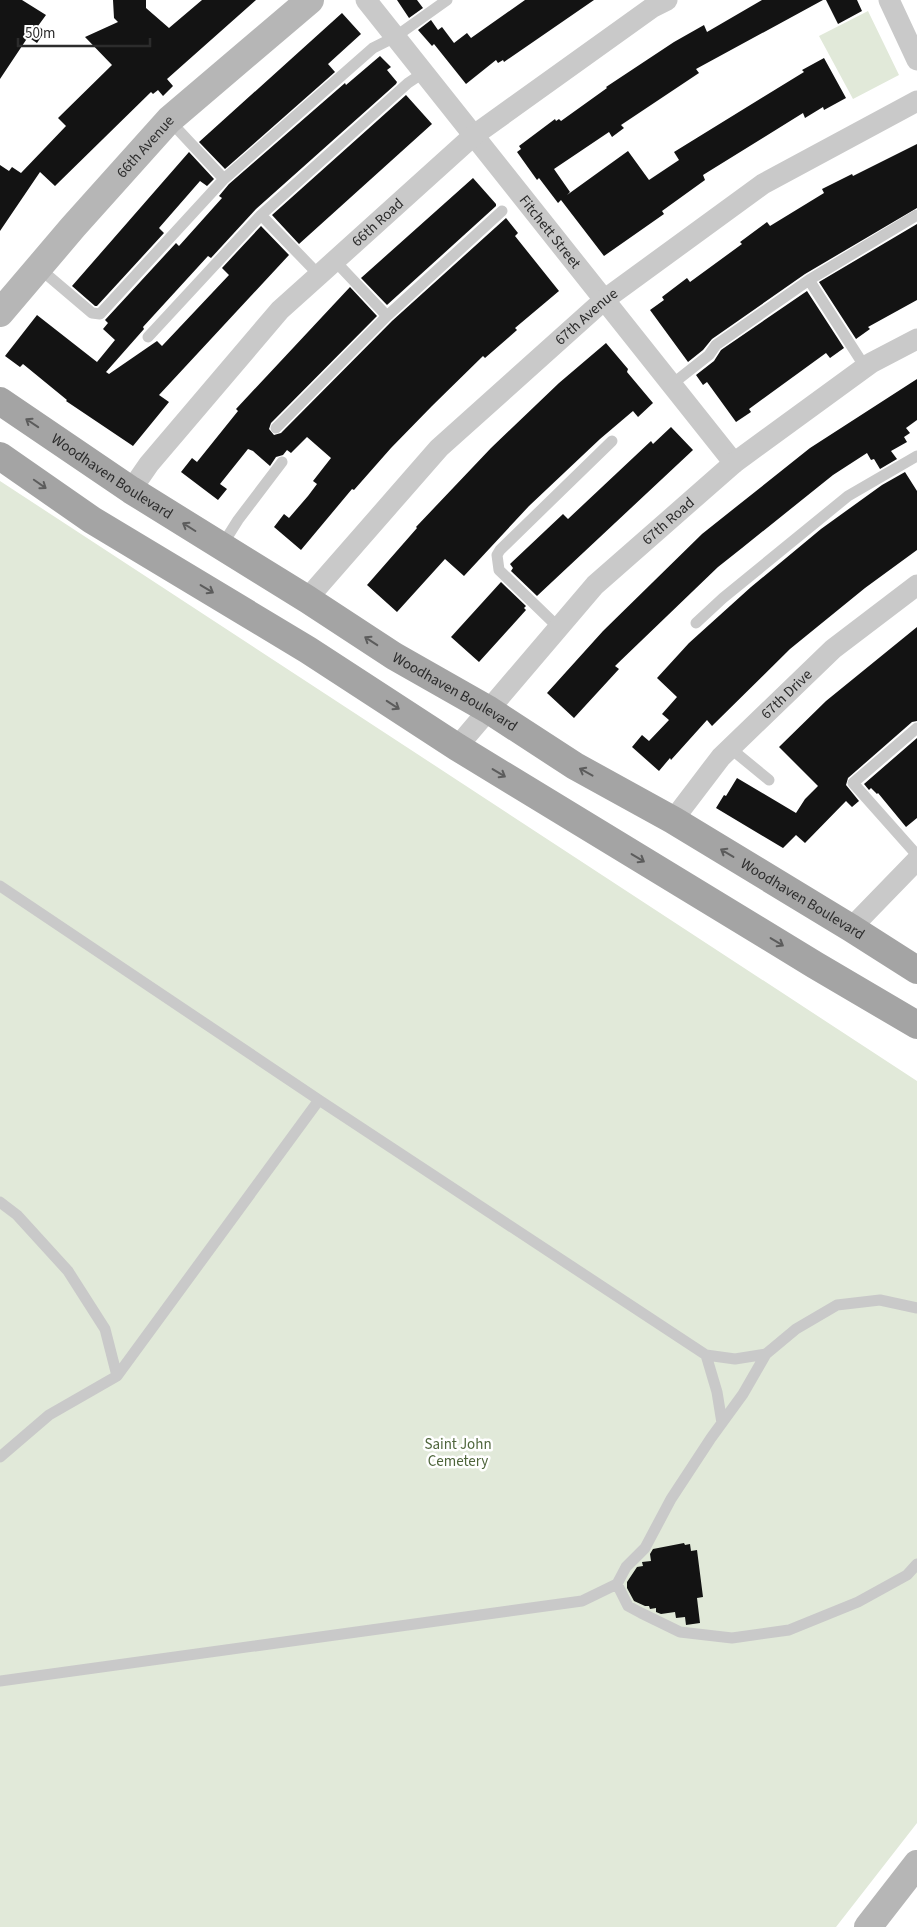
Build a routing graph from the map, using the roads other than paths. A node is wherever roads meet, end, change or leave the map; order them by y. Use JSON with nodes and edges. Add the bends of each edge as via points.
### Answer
{"nodes":[{"id":1,"x":310,"y":0,"type":"edge"},
{"id":2,"x":366,"y":0,"type":"edge"},
{"id":3,"x":447,"y":0,"type":"edge"},
{"id":4,"x":666,"y":0,"type":"edge"},
{"id":5,"x":890,"y":0,"type":"edge"},
{"id":6,"x":395,"y":37,"type":"junction"},
{"id":7,"x":917,"y":60,"type":"edge"},
{"id":8,"x":423,"y":73,"type":"junction"},
{"id":9,"x":917,"y":101,"type":"edge"},
{"id":10,"x":169,"y":120,"type":"junction"},
{"id":11,"x":473,"y":136,"type":"junction"},
{"id":12,"x":224,"y":179,"type":"junction"},
{"id":13,"x":502,"y":211,"type":"dead end"},
{"id":14,"x":261,"y":215,"type":"junction"},
{"id":15,"x":917,"y":215,"type":"edge"},
{"id":16,"x":335,"y":261,"type":"junction"},
{"id":17,"x":39,"y":268,"type":"junction"},
{"id":18,"x":319,"y":275,"type":"junction"},
{"id":19,"x":809,"y":280,"type":"junction"},
{"id":20,"x":604,"y":300,"type":"junction"},
{"id":21,"x":0,"y":313,"type":"edge"},
{"id":22,"x":387,"y":316,"type":"junction"},
{"id":23,"x":148,"y":337,"type":"dead end"},
{"id":24,"x":917,"y":339,"type":"edge"},
{"id":25,"x":866,"y":367,"type":"junction"},
{"id":26,"x":671,"y":384,"type":"junction"},
{"id":27,"x":0,"y":401,"type":"edge"},
{"id":28,"x":276,"y":428,"type":"dead end"},
{"id":29,"x":612,"y":441,"type":"dead end"},
{"id":30,"x":0,"y":456,"type":"edge"},
{"id":31,"x":917,"y":456,"type":"edge"},
{"id":32,"x":282,"y":462,"type":"dead end"},
{"id":33,"x":734,"y":464,"type":"junction"},
{"id":34,"x":131,"y":490,"type":"junction"},
{"id":35,"x":221,"y":546,"type":"junction"},
{"id":36,"x":917,"y":585,"type":"edge"},
{"id":37,"x":307,"y":598,"type":"junction"},
{"id":38,"x":696,"y":623,"type":"dead end"},
{"id":39,"x":559,"y":628,"type":"junction"},
{"id":40,"x":489,"y":710,"type":"junction"},
{"id":41,"x":917,"y":728,"type":"edge"},
{"id":42,"x":458,"y":748,"type":"junction"},
{"id":43,"x":730,"y":748,"type":"junction"},
{"id":44,"x":769,"y":780,"type":"dead end"},
{"id":45,"x":673,"y":820,"type":"junction"},
{"id":46,"x":917,"y":855,"type":"edge"},
{"id":47,"x":917,"y":860,"type":"edge"},
{"id":48,"x":0,"y":886,"type":"edge"},
{"id":49,"x":851,"y":928,"type":"junction"},
{"id":50,"x":917,"y":970,"type":"edge"},
{"id":51,"x":917,"y":1025,"type":"edge"},
{"id":52,"x":318,"y":1100,"type":"junction"},
{"id":53,"x":0,"y":1202,"type":"edge"},
{"id":54,"x":917,"y":1308,"type":"edge"},
{"id":55,"x":766,"y":1354,"type":"junction"},
{"id":56,"x":706,"y":1355,"type":"junction"},
{"id":57,"x":117,"y":1376,"type":"junction"},
{"id":58,"x":722,"y":1422,"type":"junction"},
{"id":59,"x":0,"y":1458,"type":"edge"},
{"id":60,"x":917,"y":1564,"type":"edge"},
{"id":61,"x":617,"y":1584,"type":"junction"},
{"id":62,"x":0,"y":1681,"type":"edge"},
{"id":63,"x":917,"y":1864,"type":"edge"},
{"id":64,"x":868,"y":1927,"type":"edge"}],
"edges":[{"from":1,"to":10,"type":"street","name":"66th Avenue"},
{"from":2,"to":6,"type":"street","name":"Fitchett Street"},
{"from":3,"to":6,"type":"lane"},
{"from":4,"to":11,"type":"street","name":"66th Road"},
{"from":5,"to":7,"type":"street"},
{"from":6,"to":8,"type":"street","name":"Fitchett Street"},
{"from":6,"to":12,"type":"lane","via":[[373,48]]},
{"from":8,"to":11,"type":"street","name":"Fitchett Street"},
{"from":8,"to":14,"type":"lane"},
{"from":9,"to":20,"type":"street","name":"67th Avenue","via":[[763,184]]},
{"from":10,"to":12,"type":"lane"},
{"from":10,"to":17,"type":"street","name":"66th Avenue"},
{"from":11,"to":16,"type":"street","name":"66th Road"},
{"from":11,"to":20,"type":"street","name":"Fitchett Street"},
{"from":12,"to":17,"type":"lane","via":[[100,314],[92,313]]},
{"from":13,"to":22,"type":"lane"},
{"from":14,"to":18,"type":"lane"},
{"from":14,"to":23,"type":"lane"},
{"from":15,"to":19,"type":"lane"},
{"from":16,"to":18,"type":"street","name":"66th Road"},
{"from":16,"to":22,"type":"lane"},
{"from":17,"to":21,"type":"street","name":"66th Avenue"},
{"from":18,"to":34,"type":"street","name":"66th Road","via":[[280,310]]},
{"from":19,"to":25,"type":"lane"},
{"from":19,"to":26,"type":"lane","via":[[716,345],[709,355]]},
{"from":20,"to":26,"type":"street","name":"Fitchett Street"},
{"from":20,"to":37,"type":"street","name":"67th Avenue","via":[[438,448]]},
{"from":22,"to":28,"type":"lane"},
{"from":24,"to":25,"type":"street","name":"67th Road"},
{"from":25,"to":33,"type":"street","name":"67th Road"},
{"from":26,"to":33,"type":"street","name":"Fitchett Street"},
{"from":34,"to":27,"type":"main road","name":"Woodhaven Boulevard","one_way":true},
{"from":29,"to":39,"type":"lane","via":[[497,555],[499,570]]},
{"from":30,"to":42,"type":"main road","one_way":true,"via":[[92,520],[308,650]]},
{"from":31,"to":38,"type":"lane","via":[[848,496]]},
{"from":32,"to":35,"type":"lane"},
{"from":33,"to":39,"type":"street","name":"67th Road","via":[[595,585]]},
{"from":35,"to":34,"type":"main road","name":"Woodhaven Boulevard","one_way":true},
{"from":35,"to":37,"type":"main road","name":"Woodhaven Boulevard"},
{"from":36,"to":43,"type":"street","name":"67th Drive","via":[[833,649]]},
{"from":40,"to":37,"type":"main road","name":"Woodhaven Boulevard","one_way":true,"via":[[394,656]]},
{"from":39,"to":40,"type":"street","name":"67th Road"},
{"from":40,"to":42,"type":"street","name":"67th Road"},
{"from":45,"to":40,"type":"main road","name":"Woodhaven Boulevard","one_way":true,"via":[[575,766]]},
{"from":41,"to":46,"type":"lane","via":[[853,783]]},
{"from":42,"to":51,"type":"main road","one_way":true},
{"from":43,"to":44,"type":"lane"},
{"from":43,"to":45,"type":"street","name":"67th Drive"},
{"from":49,"to":45,"type":"main road","name":"Woodhaven Boulevard","one_way":true},
{"from":47,"to":49,"type":"street"},
{"from":48,"to":52,"type":"lane"},
{"from":49,"to":50,"type":"main road","name":"Woodhaven Boulevard"},
{"from":52,"to":56,"type":"lane"},
{"from":52,"to":57,"type":"lane"},
{"from":53,"to":57,"type":"lane","via":[[17,1215],[68,1271],[105,1329]]},
{"from":54,"to":55,"type":"lane","via":[[880,1300],[837,1305],[796,1329]]},
{"from":55,"to":56,"type":"lane","via":[[735,1359]]},
{"from":55,"to":58,"type":"lane"},
{"from":56,"to":58,"type":"lane"},
{"from":57,"to":59,"type":"lane","via":[[49,1415]]},
{"from":58,"to":61,"type":"lane","via":[[671,1498],[645,1548],[626,1567]]},
{"from":60,"to":61,"type":"lane","via":[[907,1575],[858,1602],[789,1630],[732,1638],[680,1632],[641,1614],[628,1606]]},
{"from":61,"to":62,"type":"lane","via":[[582,1601]]},
{"from":63,"to":64,"type":"street"}]}
